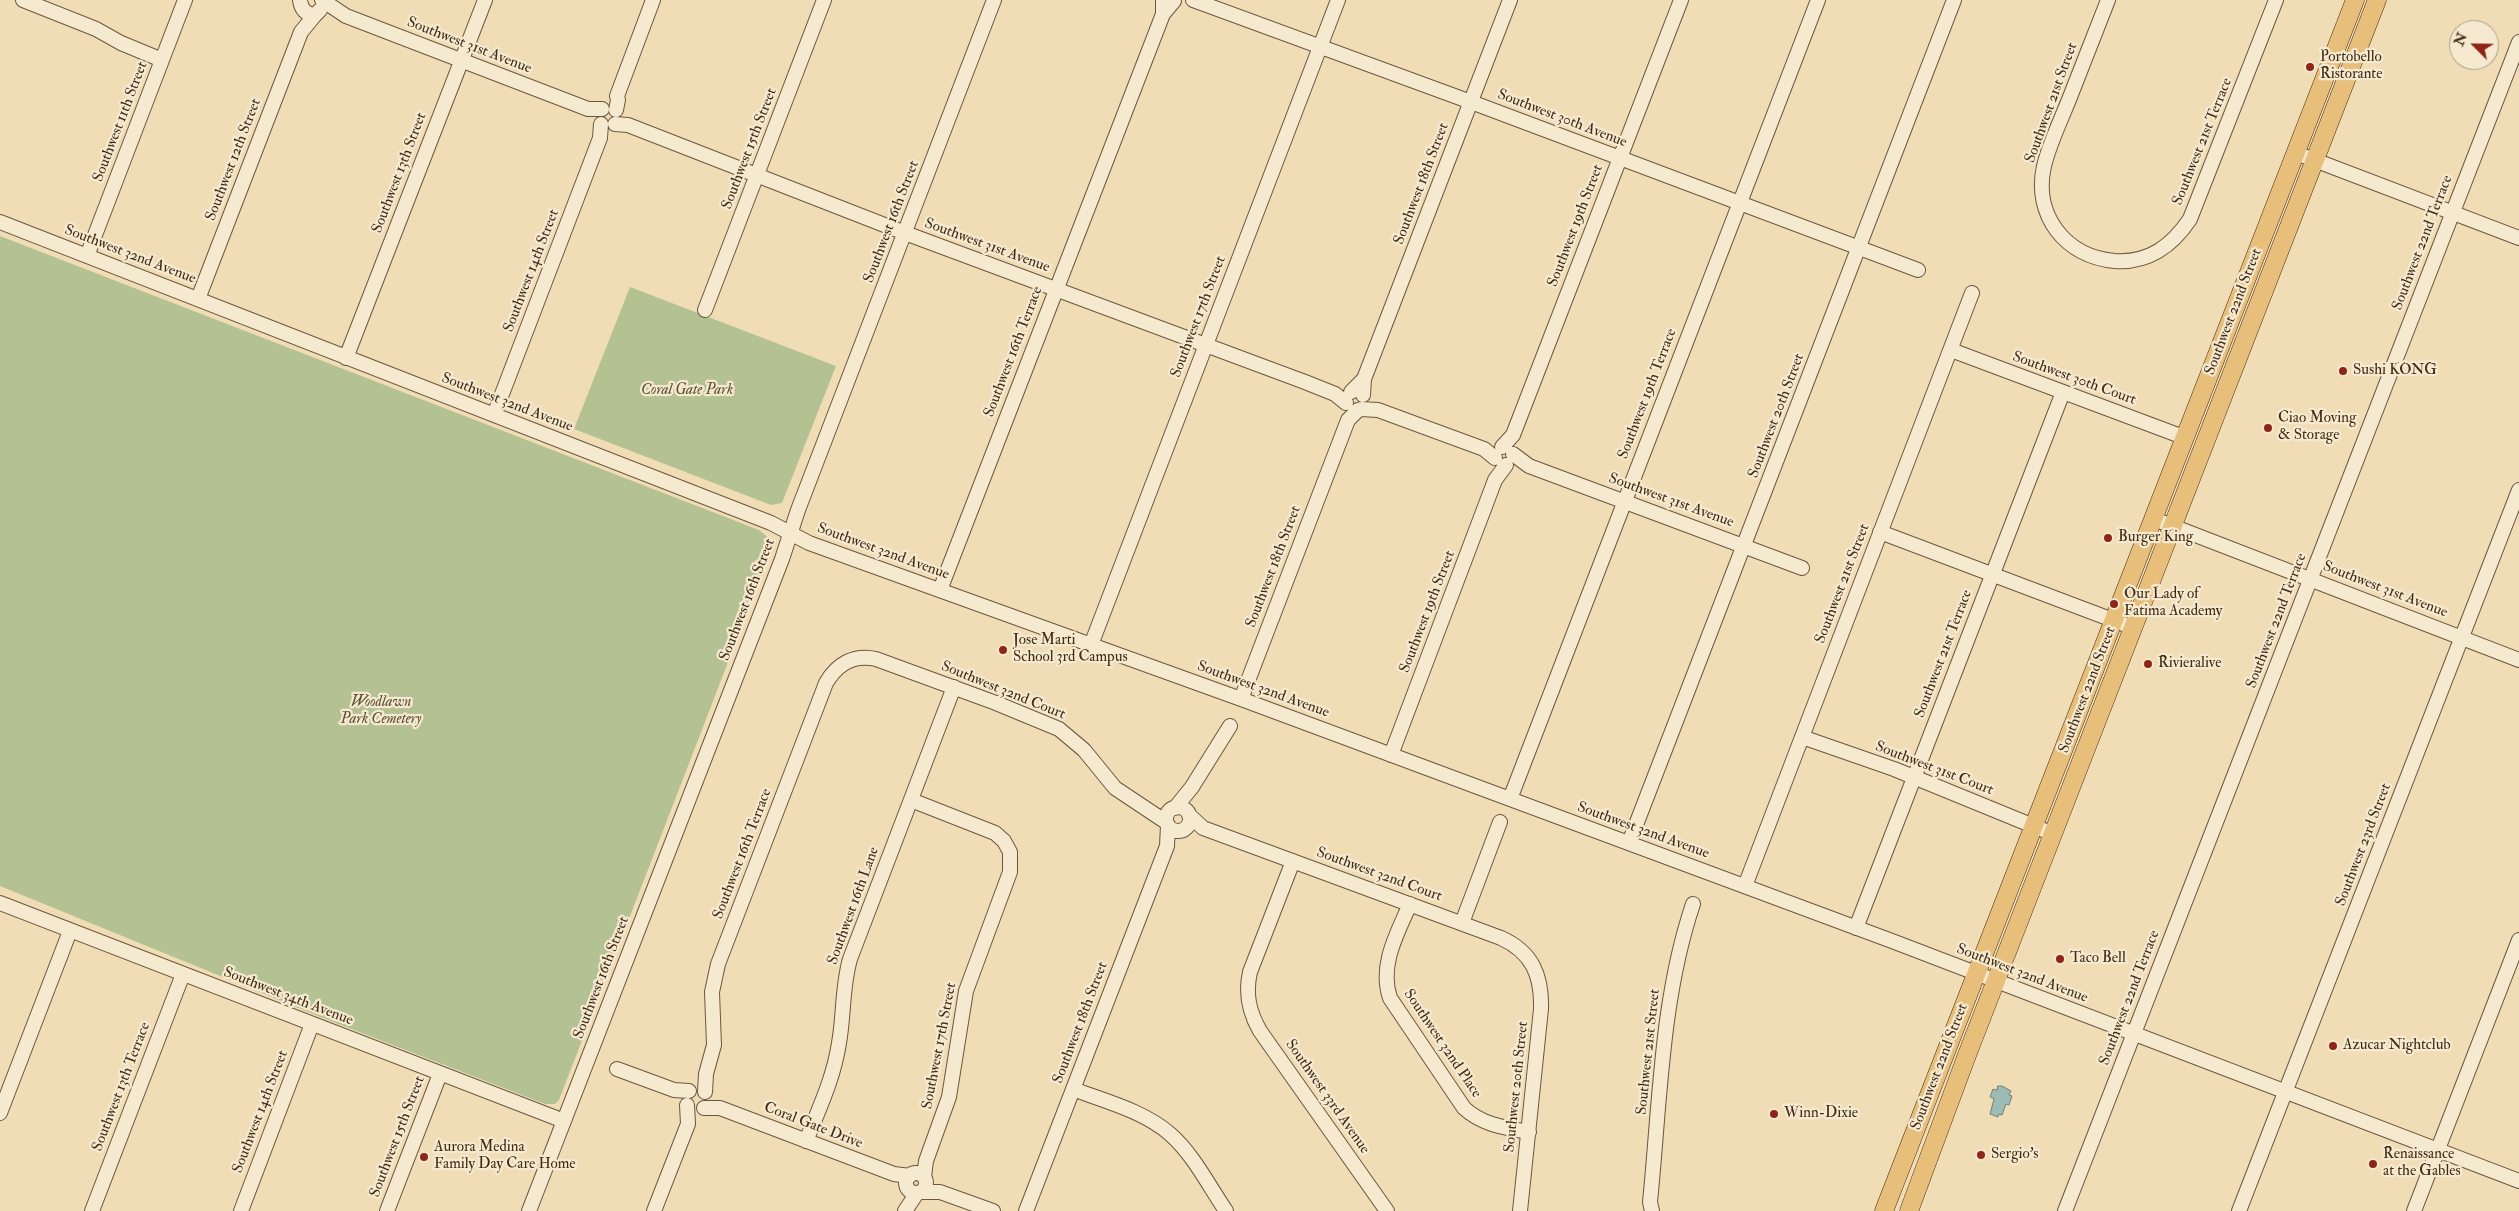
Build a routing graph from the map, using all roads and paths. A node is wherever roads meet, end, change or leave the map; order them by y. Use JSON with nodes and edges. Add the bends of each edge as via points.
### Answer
{"nodes":[{"id":1,"x":23,"y":0,"type":"edge"},
{"id":2,"x":185,"y":0,"type":"edge"},
{"id":3,"x":484,"y":0,"type":"edge"},
{"id":4,"x":653,"y":0,"type":"edge"},
{"id":5,"x":824,"y":0,"type":"edge"},
{"id":6,"x":994,"y":0,"type":"edge"},
{"id":7,"x":1193,"y":0,"type":"edge"},
{"id":8,"x":1338,"y":0,"type":"edge"},
{"id":9,"x":1510,"y":0,"type":"edge"},
{"id":10,"x":1681,"y":0,"type":"edge"},
{"id":11,"x":1818,"y":0,"type":"edge"},
{"id":12,"x":1954,"y":0,"type":"edge"},
{"id":13,"x":2108,"y":0,"type":"edge"},
{"id":14,"x":2276,"y":0,"type":"edge"},
{"id":15,"x":2355,"y":0,"type":"edge"},
{"id":16,"x":2377,"y":0,"type":"edge"},
{"id":17,"x":1170,"y":2,"type":"edge"},
{"id":18,"x":299,"y":3,"type":"edge"},
{"id":19,"x":319,"y":7,"type":"edge"},
{"id":20,"x":301,"y":32,"type":"junction"},
{"id":21,"x":2519,"y":42,"type":"edge"},
{"id":22,"x":1319,"y":47,"type":"junction"},
{"id":23,"x":162,"y":60,"type":"junction"},
{"id":24,"x":461,"y":60,"type":"junction"},
{"id":25,"x":1470,"y":102,"type":"junction"},
{"id":26,"x":608,"y":117,"type":"junction"},
{"id":27,"x":2296,"y":153,"type":"junction"},
{"id":28,"x":1620,"y":158,"type":"junction"},
{"id":29,"x":2315,"y":160,"type":"junction"},
{"id":30,"x":757,"y":175,"type":"junction"},
{"id":31,"x":1739,"y":203,"type":"junction"},
{"id":32,"x":2452,"y":213,"type":"junction"},
{"id":33,"x":0,"y":222,"type":"edge"},
{"id":34,"x":905,"y":233,"type":"junction"},
{"id":35,"x":2519,"y":238,"type":"edge"},
{"id":36,"x":1859,"y":248,"type":"junction"},
{"id":37,"x":87,"y":256,"type":"junction"},
{"id":38,"x":2093,"y":257,"type":"joint"},
{"id":39,"x":1918,"y":270,"type":"dead end"},
{"id":40,"x":1056,"y":289,"type":"junction"},
{"id":41,"x":1972,"y":293,"type":"dead end"},
{"id":42,"x":198,"y":299,"type":"junction"},
{"id":43,"x":705,"y":310,"type":"dead end"},
{"id":44,"x":1206,"y":346,"type":"junction"},
{"id":45,"x":1951,"y":350,"type":"junction"},
{"id":46,"x":346,"y":358,"type":"junction"},
{"id":47,"x":2063,"y":392,"type":"junction"},
{"id":48,"x":1352,"y":402,"type":"junction"},
{"id":49,"x":494,"y":415,"type":"junction"},
{"id":50,"x":2186,"y":438,"type":"junction"},
{"id":51,"x":2205,"y":445,"type":"junction"},
{"id":52,"x":1504,"y":456,"type":"junction"},
{"id":53,"x":2519,"y":490,"type":"edge"},
{"id":54,"x":1624,"y":501,"type":"junction"},
{"id":55,"x":2154,"y":519,"type":"junction"},
{"id":56,"x":2173,"y":526,"type":"junction"},
{"id":57,"x":1880,"y":532,"type":"junction"},
{"id":58,"x":791,"y":533,"type":"junction"},
{"id":59,"x":1744,"y":546,"type":"junction"},
{"id":60,"x":1802,"y":568,"type":"dead end"},
{"id":61,"x":1992,"y":574,"type":"junction"},
{"id":62,"x":2310,"y":579,"type":"junction"},
{"id":63,"x":940,"y":590,"type":"junction"},
{"id":64,"x":2114,"y":620,"type":"junction"},
{"id":65,"x":2134,"y":628,"type":"junction"},
{"id":66,"x":2462,"y":637,"type":"junction"},
{"id":67,"x":1091,"y":644,"type":"junction"},
{"id":68,"x":851,"y":660,"type":"joint"},
{"id":69,"x":2519,"y":660,"type":"edge"},
{"id":70,"x":954,"y":688,"type":"junction"},
{"id":71,"x":1241,"y":698,"type":"junction"},
{"id":72,"x":1230,"y":726,"type":"dead end"},
{"id":73,"x":1802,"y":736,"type":"junction"},
{"id":74,"x":1391,"y":755,"type":"junction"},
{"id":75,"x":1913,"y":778,"type":"junction"},
{"id":76,"x":911,"y":800,"type":"junction"},
{"id":77,"x":1510,"y":800,"type":"junction"},
{"id":78,"x":1178,"y":819,"type":"junction"},
{"id":79,"x":1500,"y":822,"type":"dead end"},
{"id":80,"x":2034,"y":826,"type":"junction"},
{"id":81,"x":2053,"y":834,"type":"junction"},
{"id":82,"x":1629,"y":843,"type":"junction"},
{"id":83,"x":1293,"y":861,"type":"junction"},
{"id":84,"x":1745,"y":886,"type":"junction"},
{"id":85,"x":0,"y":903,"type":"edge"},
{"id":86,"x":1410,"y":904,"type":"junction"},
{"id":87,"x":1694,"y":904,"type":"dead end"},
{"id":88,"x":1462,"y":923,"type":"junction"},
{"id":89,"x":1856,"y":928,"type":"junction"},
{"id":90,"x":70,"y":931,"type":"junction"},
{"id":91,"x":2519,"y":940,"type":"edge"},
{"id":92,"x":1535,"y":967,"type":"joint"},
{"id":93,"x":1976,"y":973,"type":"junction"},
{"id":94,"x":183,"y":974,"type":"junction"},
{"id":95,"x":1996,"y":981,"type":"junction"},
{"id":96,"x":312,"y":1024,"type":"junction"},
{"id":97,"x":2134,"y":1034,"type":"junction"},
{"id":98,"x":617,"y":1069,"type":"dead end"},
{"id":99,"x":440,"y":1074,"type":"junction"},
{"id":100,"x":7,"y":1077,"type":"edge"},
{"id":101,"x":1073,"y":1089,"type":"junction"},
{"id":102,"x":2285,"y":1093,"type":"junction"},
{"id":103,"x":696,"y":1099,"type":"junction"},
{"id":104,"x":0,"y":1113,"type":"edge"},
{"id":105,"x":564,"y":1121,"type":"junction"},
{"id":106,"x":1529,"y":1132,"type":"junction"},
{"id":107,"x":806,"y":1141,"type":"junction"},
{"id":108,"x":2438,"y":1150,"type":"junction"},
{"id":109,"x":2519,"y":1181,"type":"edge"},
{"id":110,"x":916,"y":1183,"type":"junction"},
{"id":111,"x":1892,"y":1191,"type":"junction"},
{"id":112,"x":906,"y":1208,"type":"edge"},
{"id":113,"x":1910,"y":1208,"type":"edge"},
{"id":114,"x":1650,"y":1209,"type":"edge"},
{"id":115,"x":92,"y":1211,"type":"edge"},
{"id":116,"x":241,"y":1211,"type":"edge"},
{"id":117,"x":387,"y":1211,"type":"edge"},
{"id":118,"x":529,"y":1211,"type":"edge"},
{"id":119,"x":654,"y":1211,"type":"edge"},
{"id":120,"x":993,"y":1211,"type":"edge"},
{"id":121,"x":1026,"y":1211,"type":"edge"},
{"id":122,"x":1226,"y":1211,"type":"edge"},
{"id":123,"x":1387,"y":1211,"type":"edge"},
{"id":124,"x":1520,"y":1211,"type":"edge"},
{"id":125,"x":1884,"y":1211,"type":"edge"},
{"id":126,"x":2065,"y":1211,"type":"edge"},
{"id":127,"x":2239,"y":1211,"type":"edge"},
{"id":128,"x":2414,"y":1211,"type":"edge"}],
"edges":[{"from":1,"to":23,"type":"street"},
{"from":2,"to":23,"type":"street","name":"Southwest 11th Street"},
{"from":3,"to":24,"type":"street","name":"Southwest 13th Street"},
{"from":4,"to":26,"type":"street"},
{"from":5,"to":30,"type":"street","name":"Southwest 15th Street"},
{"from":6,"to":34,"type":"street","name":"Southwest 16th Street"},
{"from":7,"to":17,"type":"street","name":"Southwest 30th Avenue"},
{"from":7,"to":22,"type":"street","name":"Southwest 30th Avenue"},
{"from":8,"to":22,"type":"street","name":"Southwest 17th Street"},
{"from":9,"to":25,"type":"street","name":"Southwest 18th Street"},
{"from":10,"to":28,"type":"street","name":"Southwest 19th Street"},
{"from":11,"to":31,"type":"street","name":"Southwest 19th Terrace"},
{"from":12,"to":36,"type":"street","name":"Southwest 20th Street"},
{"from":13,"to":38,"type":"street","name":"Southwest 21st Street","via":[[2047,156],[2042,179],[2044,203],[2051,225],[2064,241]]},
{"from":14,"to":38,"type":"street","name":"Southwest 21st Terrace","via":[[2202,191],[2184,228],[2168,245],[2142,259],[2122,261]]},
{"from":15,"to":27,"type":"main road","name":"Southwest 22nd Street"},
{"from":16,"to":29,"type":"main road","name":"Southwest 22nd Street"},
{"from":17,"to":40,"type":"street","name":"Southwest 16th Terrace"},
{"from":18,"to":19,"type":"street","name":"Southwest 31st Avenue","via":[[307,13]]},
{"from":18,"to":20,"type":"street","name":"Southwest 12th Street"},
{"from":19,"to":20,"type":"street","name":"Southwest 12th Street"},
{"from":19,"to":24,"type":"street","name":"Southwest 31st Avenue"},
{"from":20,"to":42,"type":"street","name":"Southwest 12th Street"},
{"from":21,"to":32,"type":"street","name":"Southwest 22nd Terrace"},
{"from":22,"to":25,"type":"street","name":"Southwest 30th Avenue"},
{"from":22,"to":44,"type":"street","name":"Southwest 17th Street"},
{"from":23,"to":37,"type":"street","name":"Southwest 11th Street"},
{"from":24,"to":26,"type":"street","name":"Southwest 31st Avenue"},
{"from":24,"to":46,"type":"street","name":"Southwest 13th Street"},
{"from":25,"to":28,"type":"street","name":"Southwest 30th Avenue"},
{"from":25,"to":48,"type":"street","name":"Southwest 18th Street","via":[[1364,379]]},
{"from":26,"to":30,"type":"street","name":"Southwest 31st Avenue"},
{"from":26,"to":49,"type":"street","name":"Southwest 14th Street"},
{"from":27,"to":29,"type":"street"},
{"from":27,"to":50,"type":"main road","name":"Southwest 22nd Street"},
{"from":28,"to":31,"type":"street","name":"Southwest 30th Avenue"},
{"from":28,"to":52,"type":"street","name":"Southwest 19th Street"},
{"from":29,"to":32,"type":"street"},
{"from":29,"to":51,"type":"main road","name":"Southwest 22nd Street"},
{"from":30,"to":34,"type":"street","name":"Southwest 31st Avenue"},
{"from":30,"to":43,"type":"street","name":"Southwest 15th Street"},
{"from":31,"to":36,"type":"street","name":"Southwest 30th Avenue"},
{"from":31,"to":54,"type":"street","name":"Southwest 19th Terrace"},
{"from":32,"to":35,"type":"street"},
{"from":32,"to":62,"type":"street","name":"Southwest 22nd Terrace"},
{"from":33,"to":37,"type":"street","name":"Southwest 32nd Avenue"},
{"from":34,"to":40,"type":"street","name":"Southwest 31st Avenue"},
{"from":34,"to":58,"type":"street","name":"Southwest 16th Street"},
{"from":36,"to":39,"type":"street","name":"Southwest 30th Avenue"},
{"from":36,"to":59,"type":"street","name":"Southwest 20th Street"},
{"from":37,"to":42,"type":"street","name":"Southwest 32nd Avenue"},
{"from":40,"to":44,"type":"street","name":"Southwest 31st Avenue"},
{"from":40,"to":63,"type":"street","name":"Southwest 16th Terrace"},
{"from":41,"to":45,"type":"street","name":"Southwest 21st Street"},
{"from":42,"to":46,"type":"street","name":"Southwest 32nd Avenue"},
{"from":44,"to":48,"type":"street","name":"Southwest 31st Avenue"},
{"from":44,"to":67,"type":"street","name":"Southwest 17th Street"},
{"from":45,"to":47,"type":"street","name":"Southwest 30th Court"},
{"from":45,"to":57,"type":"street","name":"Southwest 21st Street"},
{"from":46,"to":49,"type":"street","name":"Southwest 32nd Avenue"},
{"from":47,"to":50,"type":"street","name":"Southwest 30th Court"},
{"from":47,"to":61,"type":"street","name":"Southwest 21st Terrace"},
{"from":48,"to":52,"type":"street","name":"Southwest 31st Avenue"},
{"from":48,"to":71,"type":"street","name":"Southwest 18th Street"},
{"from":49,"to":58,"type":"street","name":"Southwest 32nd Avenue"},
{"from":50,"to":51,"type":"main road"},
{"from":50,"to":55,"type":"main road","name":"Southwest 22nd Street"},
{"from":51,"to":56,"type":"main road","name":"Southwest 22nd Street"},
{"from":52,"to":54,"type":"street","name":"Southwest 31st Avenue"},
{"from":52,"to":74,"type":"street","name":"Southwest 19th Street"},
{"from":53,"to":66,"type":"street","name":"Southwest 23rd Street"},
{"from":54,"to":59,"type":"street","name":"Southwest 31st Avenue"},
{"from":54,"to":77,"type":"street","name":"Southwest 19th Terrace"},
{"from":55,"to":56,"type":"street","name":"Southwest 31st Avenue"},
{"from":55,"to":64,"type":"main road","name":"Southwest 22nd Street"},
{"from":56,"to":62,"type":"street","name":"Southwest 31st Avenue"},
{"from":56,"to":65,"type":"main road","name":"Southwest 22nd Street"},
{"from":57,"to":61,"type":"street"},
{"from":57,"to":73,"type":"street","name":"Southwest 21st Street"},
{"from":58,"to":63,"type":"street","name":"Southwest 32nd Avenue"},
{"from":58,"to":105,"type":"street","name":"Southwest 16th Street"},
{"from":59,"to":60,"type":"street","name":"Southwest 31st Avenue"},
{"from":59,"to":82,"type":"street","name":"Southwest 20th Street"},
{"from":61,"to":64,"type":"street"},
{"from":61,"to":75,"type":"street","name":"Southwest 21st Terrace"},
{"from":62,"to":66,"type":"street","name":"Southwest 31st Avenue"},
{"from":62,"to":97,"type":"street","name":"Southwest 22nd Terrace"},
{"from":63,"to":67,"type":"street","name":"Southwest 32nd Avenue"},
{"from":64,"to":65,"type":"street"},
{"from":64,"to":80,"type":"main road","name":"Southwest 22nd Street"},
{"from":65,"to":81,"type":"main road","name":"Southwest 22nd Street"},
{"from":66,"to":69,"type":"street","name":"Southwest 31st Avenue"},
{"from":66,"to":102,"type":"street","name":"Southwest 23rd Street"},
{"from":67,"to":71,"type":"street","name":"Southwest 32nd Avenue"},
{"from":68,"to":70,"type":"street","name":"Southwest 32nd Court","via":[[863,657],[876,659]]},
{"from":68,"to":103,"type":"street","name":"Southwest 16th Terrace","via":[[834,671],[826,683],[718,964],[712,992],[714,1045]]},
{"from":70,"to":76,"type":"street","name":"Southwest 16th Lane"},
{"from":70,"to":78,"type":"street","name":"Southwest 32nd Court","via":[[1059,729],[1084,750],[1115,788],[1131,801]]},
{"from":71,"to":74,"type":"street","name":"Southwest 32nd Avenue"},
{"from":72,"to":78,"type":"street","via":[[1192,787]]},
{"from":73,"to":75,"type":"street","name":"Southwest 31st Court"},
{"from":73,"to":84,"type":"street","name":"Southwest 21st Street"},
{"from":74,"to":77,"type":"street","name":"Southwest 32nd Avenue"},
{"from":75,"to":80,"type":"street","name":"Southwest 31st Court"},
{"from":75,"to":89,"type":"street","name":"Southwest 21st Terrace"},
{"from":76,"to":107,"type":"street","name":"Southwest 16th Lane","via":[[850,960],[835,1061]]},
{"from":76,"to":110,"type":"street","name":"Southwest 17th Street","via":[[989,830],[1004,841],[1010,852],[1011,866],[966,990],[949,1097]]},
{"from":77,"to":82,"type":"street","name":"Southwest 32nd Avenue"},
{"from":78,"to":83,"type":"street","name":"Southwest 32nd Court"},
{"from":78,"to":101,"type":"street","name":"Southwest 18th Street"},
{"from":79,"to":88,"type":"street"},
{"from":80,"to":81,"type":"street","name":"Southwest 31st Court"},
{"from":80,"to":93,"type":"main road","name":"Southwest 22nd Street"},
{"from":81,"to":95,"type":"main road","name":"Southwest 22nd Street"},
{"from":82,"to":84,"type":"street","name":"Southwest 32nd Avenue"},
{"from":83,"to":86,"type":"street","name":"Southwest 32nd Court"},
{"from":83,"to":123,"type":"street","name":"Southwest 33rd Avenue","via":[[1250,972],[1248,999],[1252,1016]]},
{"from":84,"to":89,"type":"street","name":"Southwest 32nd Avenue"},
{"from":85,"to":90,"type":"street","name":"Southwest 34th Avenue"},
{"from":86,"to":88,"type":"street","name":"Southwest 32nd Court"},
{"from":86,"to":106,"type":"street","name":"Southwest 32nd Place","via":[[1387,962],[1390,998],[1464,1108],[1492,1124]]},
{"from":87,"to":114,"type":"street","name":"Southwest 21st Street","via":[[1680,946],[1671,993]]},
{"from":88,"to":92,"type":"street","name":"Southwest 32nd Court","via":[[1512,943]]},
{"from":89,"to":93,"type":"street","name":"Southwest 32nd Avenue"},
{"from":90,"to":94,"type":"street","name":"Southwest 34th Avenue"},
{"from":90,"to":100,"type":"street"},
{"from":91,"to":108,"type":"street"},
{"from":92,"to":106,"type":"street","name":"Southwest 20th Street","via":[[1541,1009]]},
{"from":93,"to":95,"type":"street","name":"Southwest 32nd Avenue"},
{"from":93,"to":111,"type":"main road","name":"Southwest 22nd Street"},
{"from":94,"to":96,"type":"street","name":"Southwest 34th Avenue"},
{"from":94,"to":115,"type":"street","name":"Southwest 13th Terrace"},
{"from":95,"to":97,"type":"street","name":"Southwest 32nd Avenue"},
{"from":95,"to":113,"type":"main road","name":"Southwest 22nd Street"},
{"from":96,"to":99,"type":"street","name":"Southwest 34th Avenue"},
{"from":96,"to":116,"type":"street","name":"Southwest 14th Street"},
{"from":97,"to":102,"type":"street","name":"Southwest 32nd Avenue"},
{"from":97,"to":126,"type":"street","name":"Southwest 22nd Terrace"},
{"from":98,"to":103,"type":"street","name":"Coral Gate Drive"},
{"from":99,"to":105,"type":"street","name":"Southwest 34th Avenue"},
{"from":99,"to":117,"type":"street","name":"Southwest 15th Street"},
{"from":100,"to":104,"type":"street"},
{"from":101,"to":121,"type":"street","name":"Southwest 18th Street"},
{"from":101,"to":122,"type":"street","via":[[1142,1117],[1169,1133]]},
{"from":102,"to":108,"type":"street","name":"Southwest 32nd Avenue"},
{"from":102,"to":127,"type":"street","name":"Southwest 23rd Street"},
{"from":103,"to":107,"type":"street","name":"Coral Gate Drive"},
{"from":103,"to":119,"type":"street","name":"Southwest 16th Terrace"},
{"from":105,"to":118,"type":"street","name":"Southwest 16th Street"},
{"from":106,"to":124,"type":"street","name":"Southwest 20th Street"},
{"from":107,"to":110,"type":"street","name":"Coral Gate Drive"},
{"from":108,"to":109,"type":"street","name":"Southwest 32nd Avenue"},
{"from":108,"to":128,"type":"street"},
{"from":110,"to":112,"type":"street","name":"Southwest 17th Street"},
{"from":110,"to":120,"type":"street","name":"Coral Gate Drive"},
{"from":111,"to":113,"type":"main road"},
{"from":111,"to":125,"type":"main road","name":"Southwest 22nd Street"}]}
